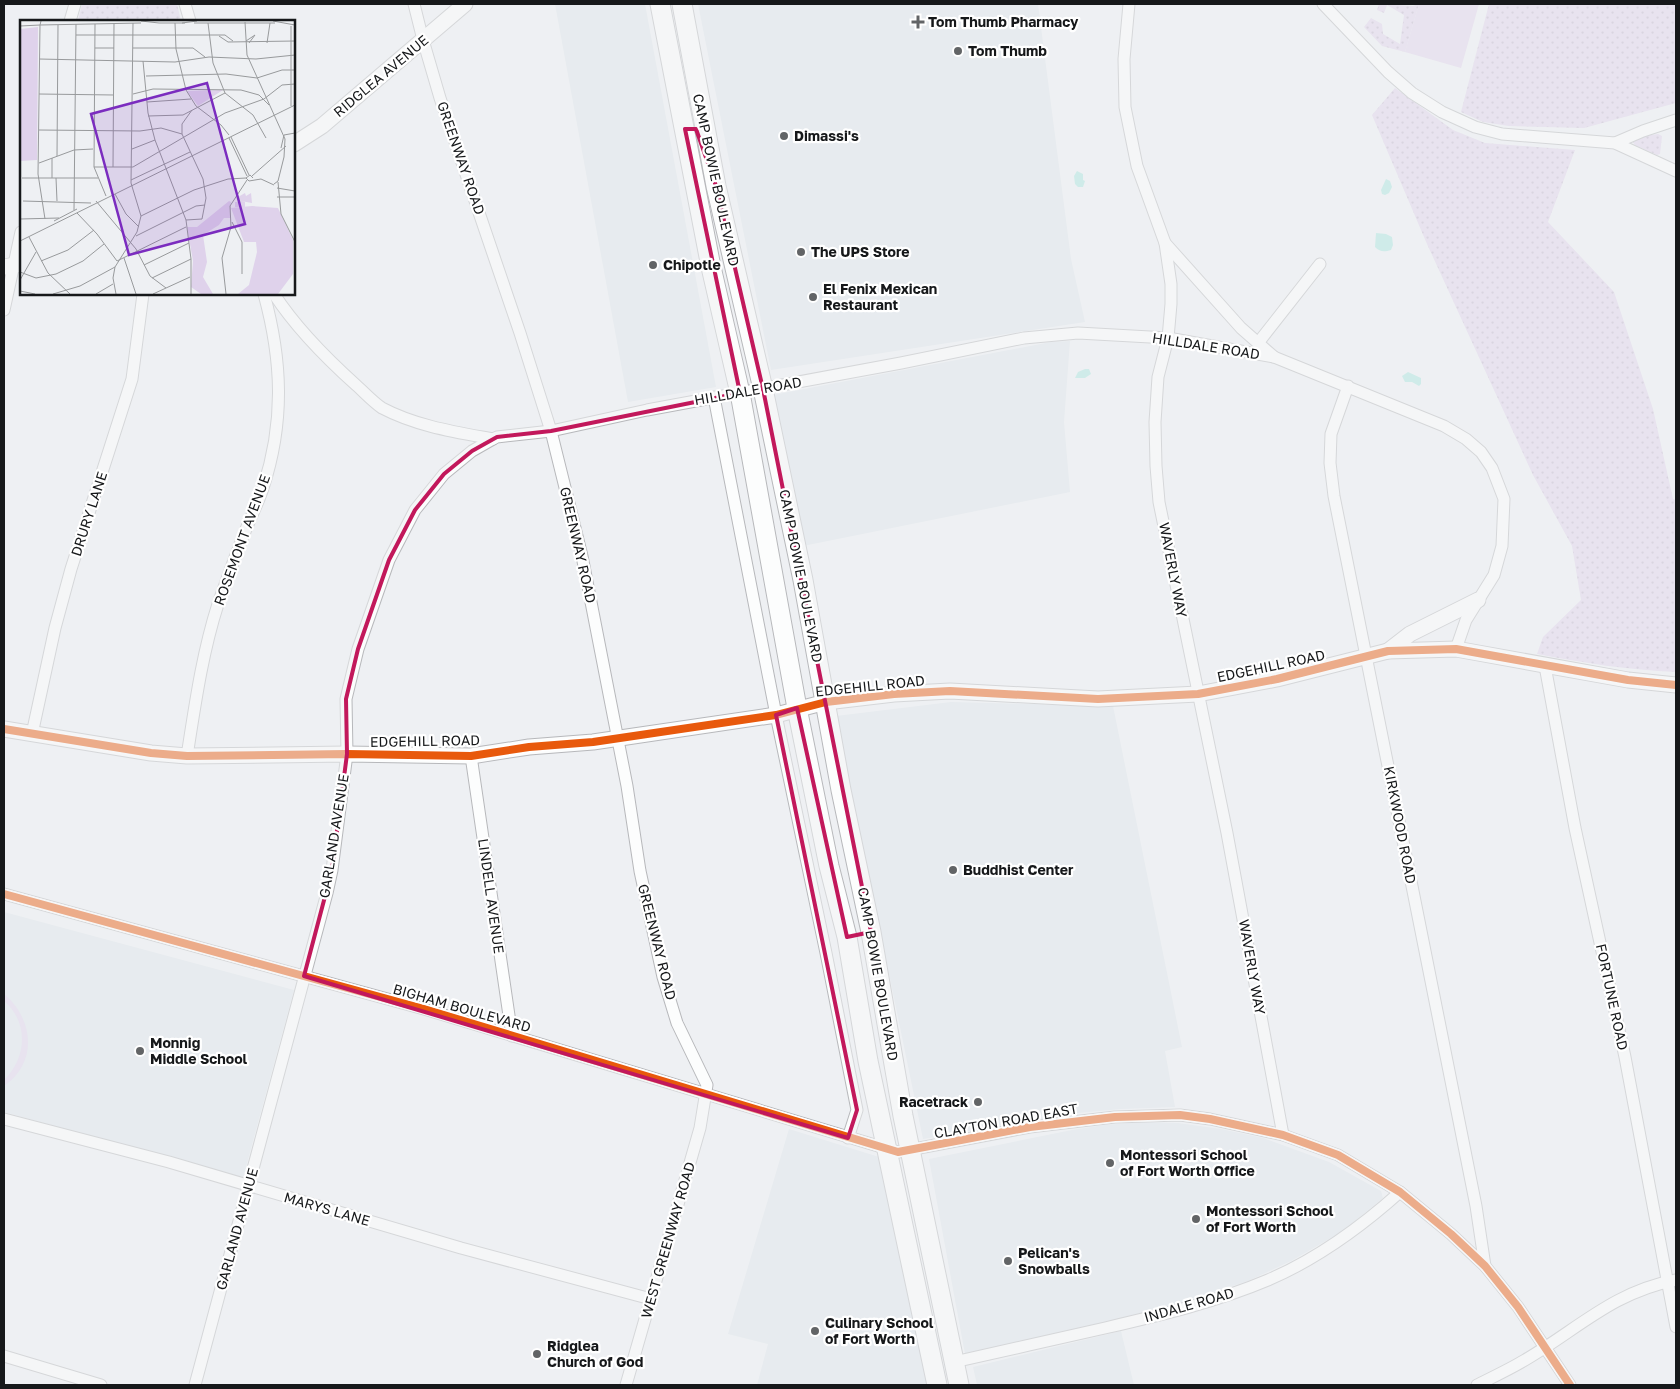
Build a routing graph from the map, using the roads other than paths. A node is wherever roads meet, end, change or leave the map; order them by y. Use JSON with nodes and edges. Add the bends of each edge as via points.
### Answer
{"nodes":[{"id":1,"x":75,"y":4,"type":"edge"},
{"id":2,"x":185,"y":4,"type":"edge"},
{"id":3,"x":414,"y":4,"type":"edge"},
{"id":4,"x":466,"y":4,"type":"edge"},
{"id":5,"x":660,"y":4,"type":"edge"},
{"id":6,"x":682,"y":4,"type":"edge"},
{"id":7,"x":1129,"y":4,"type":"edge"},
{"id":8,"x":1324,"y":4,"type":"edge"},
{"id":9,"x":70,"y":20,"type":"edge"},
{"id":10,"x":190,"y":20,"type":"edge"},
{"id":11,"x":423,"y":40,"type":"junction"},
{"id":12,"x":1676,"y":120,"type":"edge"},
{"id":13,"x":685,"y":129,"type":"junction"},
{"id":14,"x":295,"y":143,"type":"edge"},
{"id":15,"x":1616,"y":143,"type":"junction"},
{"id":16,"x":1676,"y":171,"type":"edge"},
{"id":17,"x":716,"y":186,"type":"junction"},
{"id":18,"x":20,"y":236,"type":"edge"},
{"id":19,"x":1166,"y":243,"type":"junction"},
{"id":20,"x":1320,"y":264,"type":"dead end"},
{"id":21,"x":13,"y":265,"type":"edge"},
{"id":22,"x":143,"y":295,"type":"edge"},
{"id":23,"x":264,"y":295,"type":"edge"},
{"id":24,"x":275,"y":295,"type":"edge"},
{"id":25,"x":4,"y":310,"type":"edge"},
{"id":26,"x":1168,"y":338,"type":"junction"},
{"id":27,"x":1258,"y":343,"type":"junction"},
{"id":28,"x":1274,"y":357,"type":"junction"},
{"id":29,"x":1348,"y":386,"type":"junction"},
{"id":30,"x":763,"y":388,"type":"junction"},
{"id":31,"x":740,"y":393,"type":"junction"},
{"id":32,"x":714,"y":397,"type":"junction"},
{"id":33,"x":550,"y":431,"type":"junction"},
{"id":34,"x":493,"y":439,"type":"junction"},
{"id":35,"x":1478,"y":600,"type":"junction"},
{"id":36,"x":1456,"y":649,"type":"junction"},
{"id":37,"x":1388,"y":651,"type":"junction"},
{"id":38,"x":1366,"y":658,"type":"junction"},
{"id":39,"x":1545,"y":666,"type":"junction"},
{"id":40,"x":1676,"y":686,"type":"edge"},
{"id":41,"x":1198,"y":694,"type":"junction"},
{"id":42,"x":826,"y":702,"type":"junction"},
{"id":43,"x":797,"y":708,"type":"junction"},
{"id":44,"x":776,"y":715,"type":"junction"},
{"id":45,"x":4,"y":729,"type":"edge"},
{"id":46,"x":32,"y":734,"type":"junction"},
{"id":47,"x":618,"y":738,"type":"junction"},
{"id":48,"x":347,"y":754,"type":"junction"},
{"id":49,"x":187,"y":756,"type":"junction"},
{"id":50,"x":471,"y":756,"type":"junction"},
{"id":51,"x":4,"y":894,"type":"edge"},
{"id":52,"x":871,"y":932,"type":"junction"},
{"id":53,"x":847,"y":937,"type":"junction"},
{"id":54,"x":304,"y":976,"type":"junction"},
{"id":55,"x":512,"y":1036,"type":"junction"},
{"id":56,"x":707,"y":1094,"type":"junction"},
{"id":57,"x":4,"y":1119,"type":"edge"},
{"id":58,"x":1283,"y":1135,"type":"junction"},
{"id":59,"x":848,"y":1138,"type":"junction"},
{"id":60,"x":887,"y":1150,"type":"junction"},
{"id":61,"x":910,"y":1150,"type":"junction"},
{"id":62,"x":248,"y":1185,"type":"junction"},
{"id":63,"x":1400,"y":1192,"type":"junction"},
{"id":64,"x":1485,"y":1266,"type":"junction"},
{"id":65,"x":1672,"y":1281,"type":"edge"},
{"id":66,"x":651,"y":1299,"type":"junction"},
{"id":67,"x":1676,"y":1327,"type":"edge"},
{"id":68,"x":1544,"y":1347,"type":"junction"},
{"id":69,"x":4,"y":1356,"type":"edge"},
{"id":70,"x":954,"y":1362,"type":"junction"},
{"id":71,"x":935,"y":1376,"type":"edge"},
{"id":72,"x":102,"y":1385,"type":"edge"},
{"id":73,"x":194,"y":1385,"type":"edge"},
{"id":74,"x":626,"y":1385,"type":"edge"},
{"id":75,"x":959,"y":1385,"type":"edge"},
{"id":76,"x":1478,"y":1385,"type":"edge"},
{"id":77,"x":1570,"y":1385,"type":"edge"}],
"edges":[{"from":1,"to":9,"type":"street"},
{"from":2,"to":10,"type":"street"},
{"from":3,"to":11,"type":"street","name":"GREENWAY ROAD"},
{"from":4,"to":11,"type":"street","name":"RIDGLEA AVENUE"},
{"from":5,"to":13,"type":"main road","name":"CAMP BOWIE BOULEVARD"},
{"from":6,"to":17,"type":"main road","name":"CAMP BOWIE BOULEVARD"},
{"from":7,"to":19,"type":"street","name":"WAVERLY WAY","via":[[1124,59],[1125,107],[1137,166]]},
{"from":8,"to":15,"type":"street","via":[[1388,72],[1412,93],[1442,112],[1475,127],[1502,134]]},
{"from":11,"to":14,"type":"street","name":"RIDGLEA AVENUE","via":[[322,126]]},
{"from":11,"to":33,"type":"street","name":"GREENWAY ROAD"},
{"from":12,"to":15,"type":"street"},
{"from":13,"to":17,"type":"main road","via":[[700,132]]},
{"from":13,"to":31,"type":"main road","name":"CAMP BOWIE BOULEVARD","via":[[711,267]]},
{"from":15,"to":16,"type":"street"},
{"from":17,"to":30,"type":"main road","name":"CAMP BOWIE BOULEVARD"},
{"from":18,"to":21,"type":"street"},
{"from":19,"to":26,"type":"street","name":"WAVERLY WAY","via":[[1171,294]]},
{"from":19,"to":27,"type":"street","name":"HILLDALE ROAD"},
{"from":20,"to":27,"type":"street"},
{"from":21,"to":25,"type":"street"},
{"from":22,"to":46,"type":"street","name":"DRURY LANE","via":[[132,379],[71,569]]},
{"from":23,"to":49,"type":"street","name":"ROSEMONT AVENUE","via":[[278,363],[276,430],[270,465],[218,606],[200,668]]},
{"from":24,"to":34,"type":"street","name":"HILLDALE ROAD","via":[[332,364],[380,407],[440,429]]},
{"from":26,"to":28,"type":"street","name":"HILLDALE ROAD"},
{"from":26,"to":30,"type":"street","name":"HILLDALE ROAD","via":[[1078,332],[1050,334]]},
{"from":26,"to":41,"type":"street","name":"WAVERLY WAY","via":[[1158,377],[1156,466],[1160,502]]},
{"from":27,"to":28,"type":"street","name":"HILLDALE ROAD"},
{"from":28,"to":29,"type":"street","name":"HILLDALE ROAD"},
{"from":29,"to":35,"type":"street","name":"HILLDALE ROAD","via":[[1444,426],[1481,452],[1492,468],[1504,499],[1502,546],[1494,575]]},
{"from":29,"to":38,"type":"street","name":"KIRKWOOD ROAD","via":[[1331,434],[1330,463]]},
{"from":30,"to":31,"type":"street","name":"HILLDALE ROAD"},
{"from":30,"to":42,"type":"main road","name":"CAMP BOWIE BOULEVARD"},
{"from":31,"to":32,"type":"street","name":"HILLDALE ROAD"},
{"from":31,"to":43,"type":"main road","name":"CAMP BOWIE BOULEVARD"},
{"from":32,"to":33,"type":"street","name":"HILLDALE ROAD"},
{"from":32,"to":44,"type":"street"},
{"from":33,"to":34,"type":"street","name":"HILLDALE ROAD"},
{"from":33,"to":47,"type":"street","name":"GREENWAY ROAD","via":[[582,556]]},
{"from":34,"to":48,"type":"street","name":"GARLAND AVENUE","via":[[444,474],[415,510],[388,560],[358,649],[346,699]]},
{"from":35,"to":36,"type":"street","name":"HILLDALE ROAD","via":[[1466,620]]},
{"from":35,"to":37,"type":"street","via":[[1410,634]]},
{"from":36,"to":37,"type":"street","name":"EDGEHILL ROAD"},
{"from":36,"to":39,"type":"street","name":"EDGEHILL ROAD"},
{"from":37,"to":38,"type":"street","name":"EDGEHILL ROAD"},
{"from":38,"to":41,"type":"street","name":"EDGEHILL ROAD"},
{"from":38,"to":64,"type":"street","name":"KIRKWOOD ROAD","via":[[1476,1206]]},
{"from":39,"to":40,"type":"street","name":"EDGEHILL ROAD"},
{"from":39,"to":65,"type":"street","name":"FORTUNE ROAD","via":[[1575,828]]},
{"from":41,"to":42,"type":"street","name":"EDGEHILL ROAD","via":[[1098,699],[936,692]]},
{"from":41,"to":58,"type":"street","name":"WAVERLY WAY"},
{"from":42,"to":43,"type":"street","name":"EDGEHILL ROAD"},
{"from":42,"to":52,"type":"main road","name":"CAMP BOWIE BOULEVARD"},
{"from":43,"to":44,"type":"street","name":"EDGEHILL ROAD"},
{"from":43,"to":53,"type":"main road","name":"CAMP BOWIE BOULEVARD"},
{"from":44,"to":47,"type":"street","name":"EDGEHILL ROAD"},
{"from":44,"to":59,"type":"street","via":[[857,1110]]},
{"from":45,"to":46,"type":"street","name":"EDGEHILL ROAD"},
{"from":46,"to":49,"type":"street","name":"EDGEHILL ROAD"},
{"from":47,"to":50,"type":"street","name":"EDGEHILL ROAD"},
{"from":47,"to":56,"type":"street","name":"GREENWAY ROAD","via":[[640,871],[663,977],[677,1023],[708,1085]]},
{"from":48,"to":49,"type":"street","name":"EDGEHILL ROAD"},
{"from":48,"to":50,"type":"street","name":"EDGEHILL ROAD"},
{"from":48,"to":54,"type":"street","name":"GARLAND AVENUE","via":[[332,870]]},
{"from":50,"to":55,"type":"street","name":"LINDELL AVENUE"},
{"from":51,"to":54,"type":"street","name":"BIGHAM BOULEVARD"},
{"from":52,"to":53,"type":"main road"},
{"from":52,"to":61,"type":"main road","name":"CAMP BOWIE BOULEVARD"},
{"from":53,"to":60,"type":"main road","name":"CAMP BOWIE BOULEVARD"},
{"from":54,"to":55,"type":"street","name":"BIGHAM BOULEVARD"},
{"from":54,"to":62,"type":"street","name":"GARLAND AVENUE"},
{"from":55,"to":56,"type":"street","name":"BIGHAM BOULEVARD"},
{"from":56,"to":59,"type":"street","name":"BIGHAM BOULEVARD"},
{"from":56,"to":66,"type":"street","name":"WEST GREENWAY ROAD"},
{"from":57,"to":62,"type":"street","name":"MARYS LANE"},
{"from":58,"to":61,"type":"street","name":"CLAYTON ROAD EAST","via":[[1180,1115],[1115,1116],[1030,1126]]},
{"from":58,"to":63,"type":"street","name":"CLAYTON ROAD EAST","via":[[1338,1155]]},
{"from":59,"to":60,"type":"street","name":"BIGHAM BOULEVARD"},
{"from":60,"to":61,"type":"street","name":"BIGHAM BOULEVARD"},
{"from":60,"to":71,"type":"main road","name":"CAMP BOWIE BOULEVARD"},
{"from":61,"to":70,"type":"main road","name":"CAMP BOWIE BOULEVARD"},
{"from":62,"to":66,"type":"street","name":"MARYS LANE","via":[[461,1248]]},
{"from":62,"to":73,"type":"street","name":"GARLAND AVENUE"},
{"from":63,"to":64,"type":"street","name":"CLAYTON ROAD EAST"},
{"from":63,"to":70,"type":"street","name":"INDALE ROAD","via":[[1373,1217],[1330,1247],[1270,1279],[1214,1301]]},
{"from":64,"to":68,"type":"street","name":"CLAYTON ROAD EAST"},
{"from":65,"to":67,"type":"street","name":"FORTUNE ROAD"},
{"from":65,"to":68,"type":"street","via":[[1629,1294]]},
{"from":66,"to":74,"type":"street","name":"WEST GREENWAY ROAD"},
{"from":68,"to":76,"type":"street"},
{"from":68,"to":77,"type":"street","name":"CLAYTON ROAD EAST"},
{"from":69,"to":72,"type":"street"},
{"from":70,"to":71,"type":"main road"},
{"from":70,"to":75,"type":"main road","name":"CAMP BOWIE BOULEVARD"}]}
